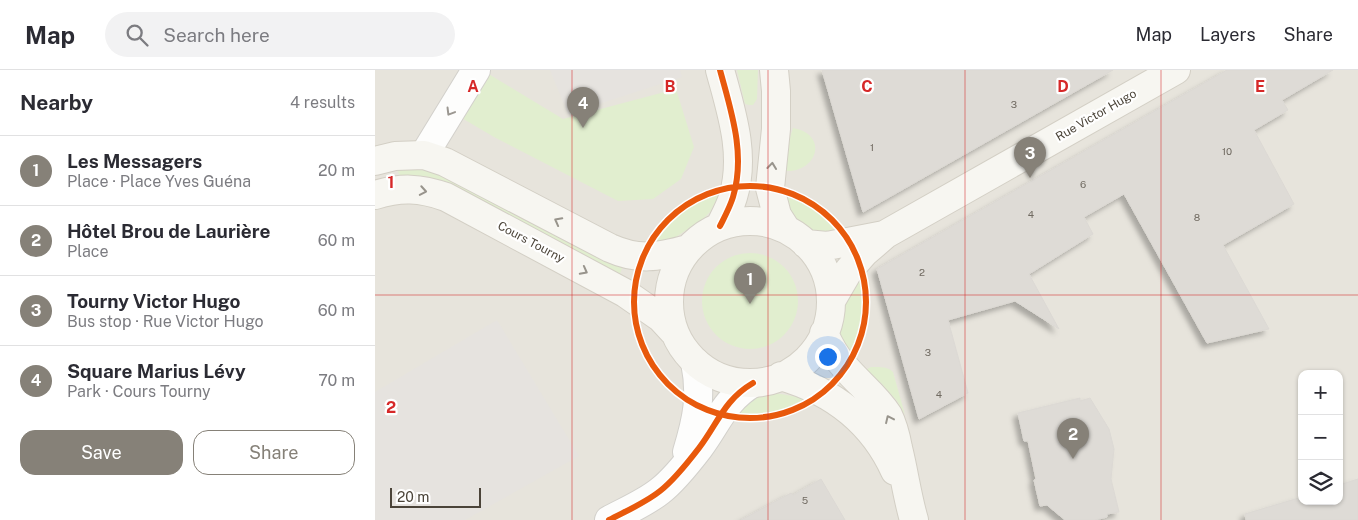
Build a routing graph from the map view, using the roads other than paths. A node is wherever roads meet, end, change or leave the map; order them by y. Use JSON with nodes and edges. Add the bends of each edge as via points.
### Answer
{"nodes":[{"id":1,"x":476,"y":70,"type":"edge"},
{"id":2,"x":719,"y":70,"type":"edge"},
{"id":3,"x":774,"y":70,"type":"edge"},
{"id":4,"x":1169,"y":72,"type":"edge"},
{"id":5,"x":424,"y":155,"type":"junction"},
{"id":6,"x":375,"y":162,"type":"edge"},
{"id":7,"x":375,"y":195,"type":"edge"},
{"id":8,"x":720,"y":226,"type":"junction"},
{"id":9,"x":886,"y":234,"type":"junction"},
{"id":10,"x":796,"y":236,"type":"junction"},
{"id":11,"x":688,"y":249,"type":"junction"},
{"id":12,"x":831,"y":301,"type":"junction"},
{"id":13,"x":673,"y":331,"type":"junction"},
{"id":14,"x":824,"y":333,"type":"junction"},
{"id":15,"x":695,"y":362,"type":"junction"},
{"id":16,"x":781,"y":376,"type":"junction"},
{"id":17,"x":753,"y":383,"type":"junction"},
{"id":18,"x":679,"y":472,"type":"junction"},
{"id":19,"x":911,"y":510,"type":"edge"},
{"id":20,"x":609,"y":520,"type":"edge"}],
"edges":[{"from":1,"to":5,"type":"street","one_way":true},
{"from":2,"to":8,"type":"main road","via":[[734,124],[738,160],[733,195]]},
{"from":10,"to":3,"type":"main road","one_way":true,"via":[[777,215],[770,188],[776,129]]},
{"from":4,"to":9,"type":"main road","name":"Rue Victor Hugo"},
{"from":5,"to":6,"type":"main road","via":[[395,156]]},
{"from":11,"to":5,"type":"main road","one_way":true,"via":[[653,256],[623,254],[475,176]]},
{"from":7,"to":13,"type":"main road","name":"Cours Tourny","one_way":true,"via":[[413,189],[446,198],[625,292],[661,318]]},
{"from":8,"to":10,"type":"main road","via":[[753,220],[770,223]]},
{"from":8,"to":11,"type":"main road"},
{"from":9,"to":10,"type":"main road","name":"Rue Victor Hugo","via":[[827,246]]},
{"from":9,"to":12,"type":"main road","name":"Rue Victor Hugo","via":[[849,270]]},
{"from":10,"to":12,"type":"main road","via":[[820,260],[828,280]]},
{"from":11,"to":13,"type":"main road","via":[[670,286]]},
{"from":12,"to":14,"type":"main road"},
{"from":13,"to":15,"type":"main road"},
{"from":14,"to":16,"type":"main road","via":[[810,356]]},
{"from":19,"to":14,"type":"main road","one_way":true,"via":[[889,417],[836,356]]},
{"from":15,"to":17,"type":"main road","via":[[732,381]]},
{"from":15,"to":18,"type":"street","via":[[699,386],[697,414]]},
{"from":16,"to":17,"type":"main road"},
{"from":16,"to":19,"type":"main road","via":[[830,396],[862,422],[891,462]]},
{"from":17,"to":18,"type":"street","via":[[727,405],[700,447]]},
{"from":18,"to":20,"type":"street","via":[[659,492]]}]}
